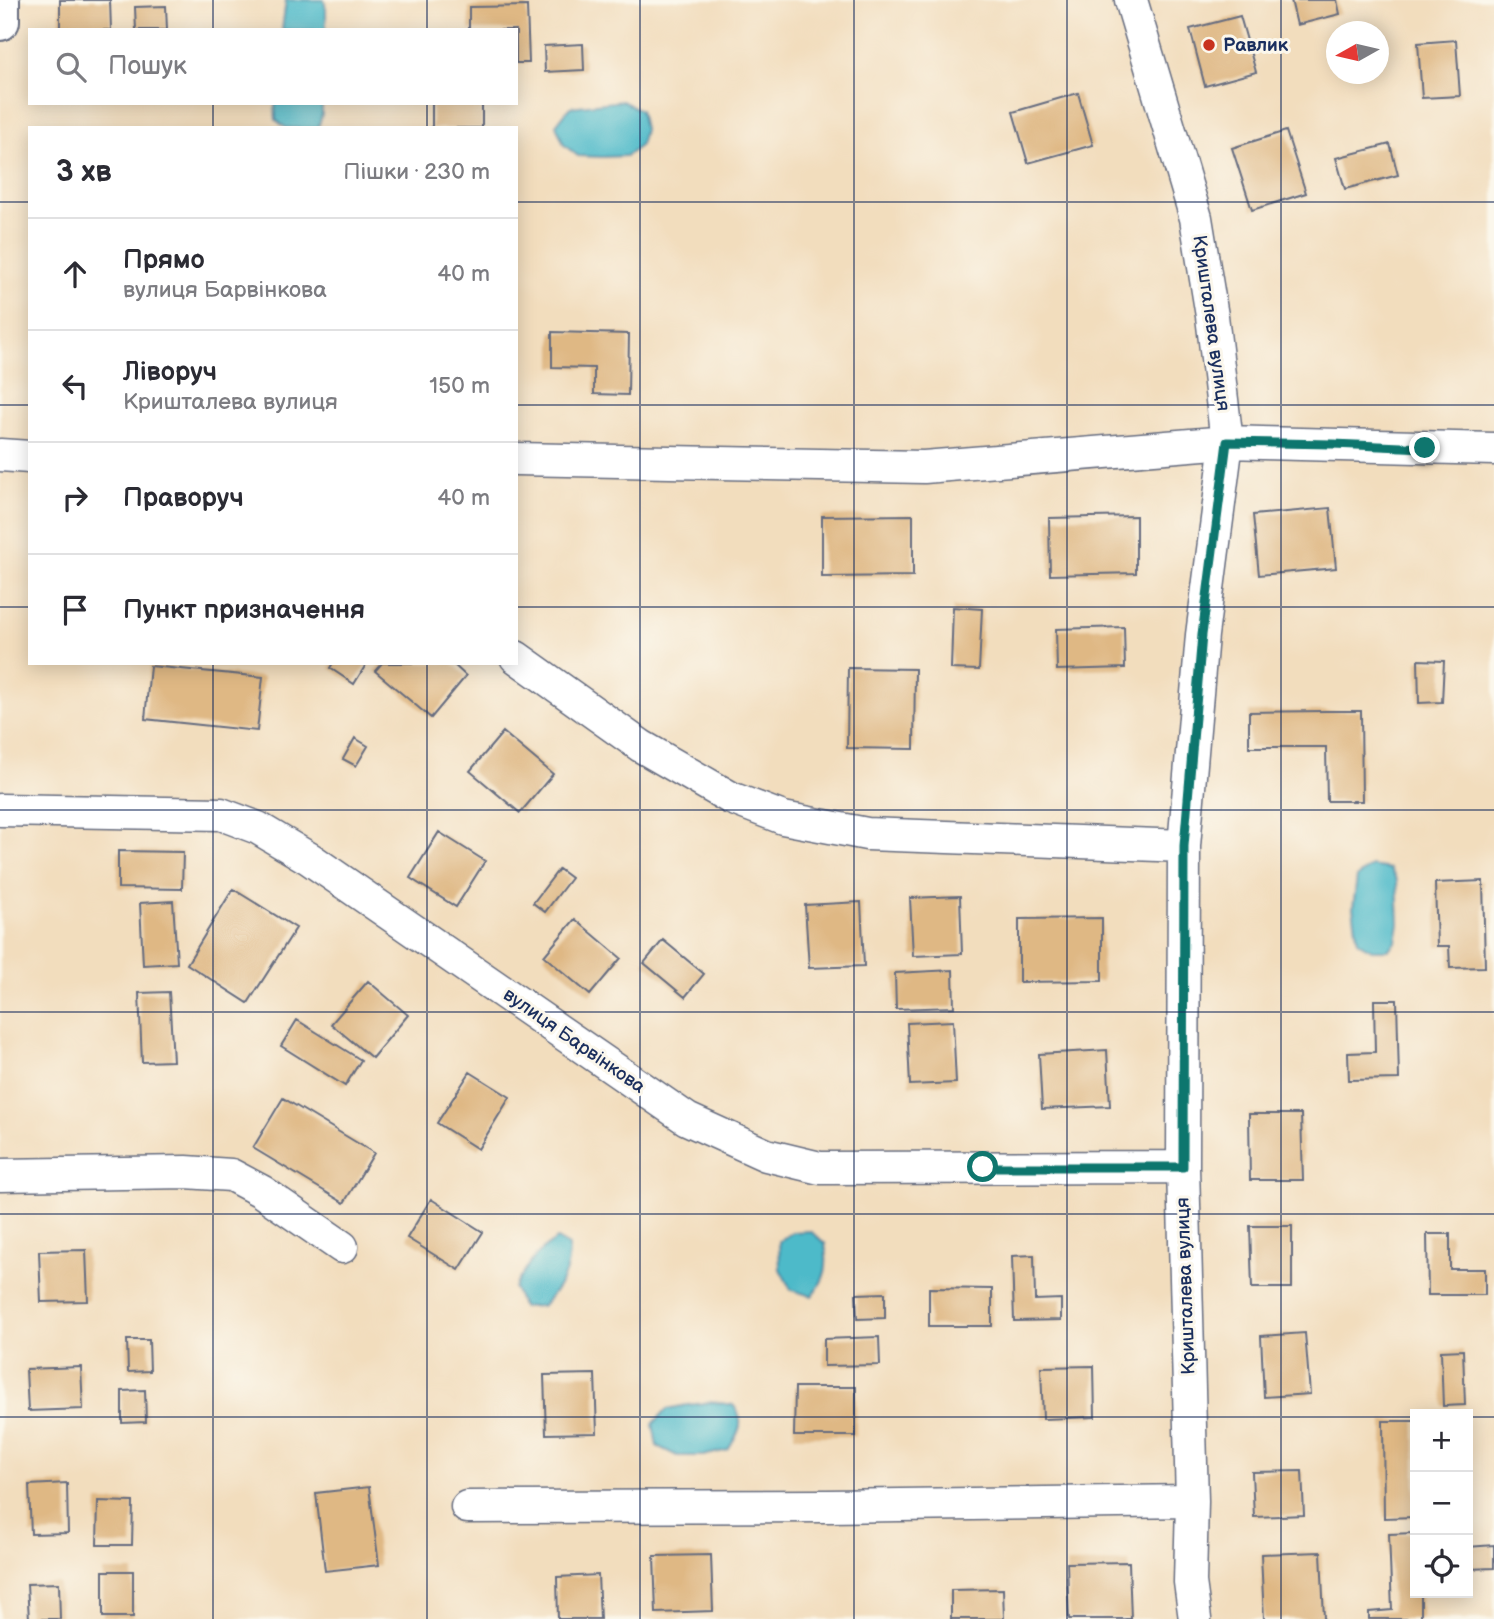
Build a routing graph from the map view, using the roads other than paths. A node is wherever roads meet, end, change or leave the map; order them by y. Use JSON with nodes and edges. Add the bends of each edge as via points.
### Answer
{"nodes":[{"id":1,"x":0,"y":0,"type":"edge"},
{"id":2,"x":1131,"y":0,"type":"edge"},
{"id":3,"x":0,"y":20,"type":"edge"},
{"id":4,"x":1227,"y":442,"type":"junction"},
{"id":5,"x":1494,"y":449,"type":"edge"},
{"id":6,"x":0,"y":455,"type":"edge"},
{"id":7,"x":28,"y":457,"type":"edge"},
{"id":8,"x":518,"y":459,"type":"edge"},
{"id":9,"x":518,"y":658,"type":"edge"},
{"id":10,"x":0,"y":810,"type":"edge"},
{"id":11,"x":1184,"y":846,"type":"junction"},
{"id":12,"x":1183,"y":1167,"type":"junction"},
{"id":13,"x":0,"y":1175,"type":"edge"},
{"id":14,"x":342,"y":1247,"type":"dead end"},
{"id":15,"x":1192,"y":1501,"type":"junction"},
{"id":16,"x":467,"y":1507,"type":"dead end"},
{"id":17,"x":1195,"y":1619,"type":"edge"}],
"edges":[{"from":1,"to":3,"type":"street"},
{"from":2,"to":4,"type":"street","name":"Кришталева вулиця","via":[[1196,218]]},
{"from":4,"to":5,"type":"street"},
{"from":4,"to":8,"type":"street","via":[[924,467]]},
{"from":4,"to":11,"type":"street","name":"Кришталева вулиця","via":[[1202,635]]},
{"from":6,"to":7,"type":"street"},
{"from":9,"to":11,"type":"street","via":[[641,746],[731,798],[783,818],[867,834]]},
{"from":10,"to":12,"type":"street","name":"вулиця Барвінкова","via":[[221,814],[258,828],[310,859],[687,1119],[766,1155],[820,1168]]},
{"from":11,"to":12,"type":"street","name":"Кришталева вулиця"},
{"from":12,"to":15,"type":"street","name":"Кришталева вулиця"},
{"from":13,"to":14,"type":"street","via":[[231,1175]]},
{"from":15,"to":16,"type":"street"},
{"from":15,"to":17,"type":"street","name":"Кришталева вулиця","via":[[1190,1582]]}]}
